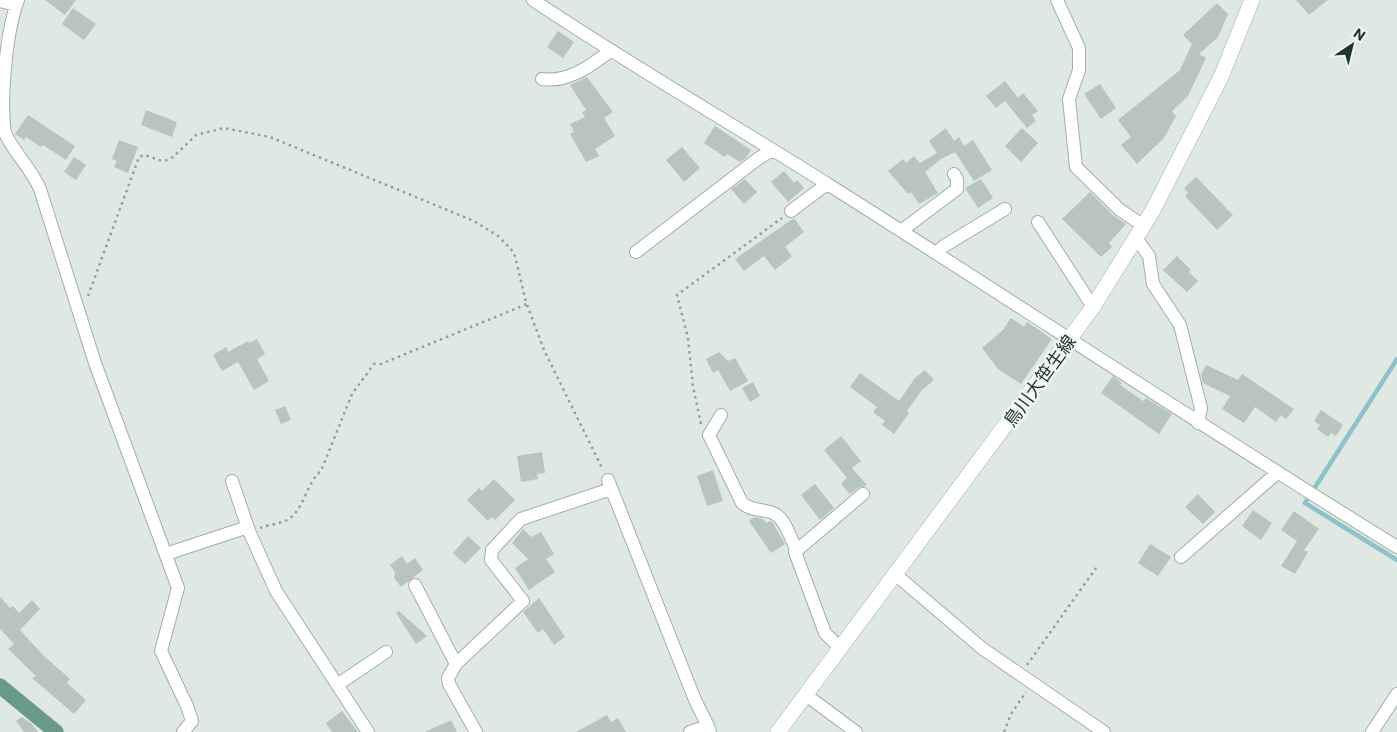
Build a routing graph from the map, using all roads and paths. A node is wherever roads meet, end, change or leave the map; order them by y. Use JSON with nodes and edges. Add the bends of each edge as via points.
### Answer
{"nodes":[{"id":1,"x":533,"y":0,"type":"edge"},
{"id":2,"x":1057,"y":0,"type":"edge"},
{"id":3,"x":1252,"y":0,"type":"edge"},
{"id":4,"x":0,"y":1,"type":"edge"},
{"id":5,"x":17,"y":3,"type":"edge"},
{"id":6,"x":610,"y":51,"type":"junction"},
{"id":7,"x":542,"y":79,"type":"dead end"},
{"id":8,"x":773,"y":150,"type":"junction"},
{"id":9,"x":954,"y":174,"type":"dead end"},
{"id":10,"x":827,"y":184,"type":"junction"},
{"id":11,"x":1004,"y":209,"type":"dead end"},
{"id":12,"x":790,"y":211,"type":"joint"},
{"id":13,"x":1038,"y":222,"type":"dead end"},
{"id":14,"x":901,"y":231,"type":"junction"},
{"id":15,"x":1140,"y":232,"type":"junction"},
{"id":16,"x":636,"y":252,"type":"dead end"},
{"id":17,"x":936,"y":253,"type":"junction"},
{"id":18,"x":527,"y":304,"type":"junction"},
{"id":19,"x":77,"y":306,"type":"junction"},
{"id":20,"x":1093,"y":307,"type":"junction"},
{"id":21,"x":1070,"y":340,"type":"junction"},
{"id":22,"x":721,"y":415,"type":"dead end"},
{"id":23,"x":1198,"y":423,"type":"junction"},
{"id":24,"x":710,"y":431,"type":"junction"},
{"id":25,"x":1277,"y":473,"type":"junction"},
{"id":26,"x":232,"y":481,"type":"dead end"},
{"id":27,"x":610,"y":484,"type":"junction"},
{"id":28,"x":863,"y":494,"type":"dead end"},
{"id":29,"x":249,"y":529,"type":"junction"},
{"id":30,"x":1397,"y":547,"type":"edge"},
{"id":31,"x":797,"y":551,"type":"junction"},
{"id":32,"x":166,"y":554,"type":"junction"},
{"id":33,"x":1182,"y":557,"type":"dead end"},
{"id":34,"x":1096,"y":568,"type":"dead end"},
{"id":35,"x":895,"y":574,"type":"junction"},
{"id":36,"x":415,"y":585,"type":"dead end"},
{"id":37,"x":840,"y":648,"type":"junction"},
{"id":38,"x":386,"y":652,"type":"dead end"},
{"id":39,"x":456,"y":664,"type":"junction"},
{"id":40,"x":1026,"y":678,"type":"junction"},
{"id":41,"x":0,"y":686,"type":"edge"},
{"id":42,"x":338,"y":686,"type":"junction"},
{"id":43,"x":1397,"y":694,"type":"edge"},
{"id":44,"x":806,"y":695,"type":"junction"},
{"id":45,"x":709,"y":729,"type":"edge"},
{"id":46,"x":56,"y":732,"type":"edge"},
{"id":47,"x":183,"y":732,"type":"edge"},
{"id":48,"x":368,"y":732,"type":"edge"},
{"id":49,"x":476,"y":732,"type":"edge"},
{"id":50,"x":690,"y":732,"type":"edge"},
{"id":51,"x":778,"y":732,"type":"edge"},
{"id":52,"x":856,"y":732,"type":"edge"},
{"id":53,"x":1004,"y":732,"type":"edge"},
{"id":54,"x":1104,"y":732,"type":"edge"},
{"id":55,"x":1372,"y":732,"type":"edge"}],
"edges":[{"from":1,"to":6,"type":"street"},
{"from":2,"to":15,"type":"street","via":[[1079,48],[1079,70],[1068,99],[1076,167]]},
{"from":3,"to":15,"type":"street","name":"鳥川大笹生線","via":[[1221,77]]},
{"from":4,"to":5,"type":"street"},
{"from":5,"to":19,"type":"street","via":[[5,40],[1,120],[10,142],[40,189]]},
{"from":6,"to":7,"type":"street","via":[[578,73],[554,81]]},
{"from":6,"to":8,"type":"street"},
{"from":8,"to":10,"type":"street"},
{"from":8,"to":16,"type":"street","via":[[758,158]]},
{"from":9,"to":14,"type":"street","via":[[957,189]]},
{"from":10,"to":12,"type":"street"},
{"from":10,"to":14,"type":"street"},
{"from":11,"to":17,"type":"street"},
{"from":12,"to":24,"type":"path","via":[[677,295],[688,338],[701,425]]},
{"from":13,"to":20,"type":"street"},
{"from":14,"to":17,"type":"street"},
{"from":15,"to":20,"type":"street","name":"鳥川大笹生線"},
{"from":15,"to":23,"type":"street","via":[[1149,256],[1153,284],[1180,325],[1201,408]]},
{"from":17,"to":21,"type":"street"},
{"from":18,"to":19,"type":"path","via":[[511,249],[482,226],[270,137],[224,128],[196,135],[167,160],[145,155],[138,158],[91,289]]},
{"from":18,"to":27,"type":"path","via":[[549,363]]},
{"from":18,"to":29,"type":"path","via":[[381,364],[374,364],[352,394],[321,471],[294,514],[287,520]]},
{"from":19,"to":32,"type":"street"},
{"from":20,"to":21,"type":"street","name":"鳥川大笹生線"},
{"from":21,"to":23,"type":"street"},
{"from":21,"to":35,"type":"street","name":"鳥川大笹生線"},
{"from":22,"to":24,"type":"street"},
{"from":23,"to":25,"type":"street"},
{"from":24,"to":31,"type":"street","via":[[709,435],[742,503],[780,517]]},
{"from":25,"to":30,"type":"street"},
{"from":25,"to":33,"type":"street"},
{"from":26,"to":29,"type":"street"},
{"from":27,"to":39,"type":"street","via":[[521,520],[495,546],[491,560],[523,600]]},
{"from":27,"to":45,"type":"street"},
{"from":28,"to":31,"type":"street"},
{"from":29,"to":32,"type":"street"},
{"from":29,"to":42,"type":"street","via":[[276,591]]},
{"from":31,"to":37,"type":"street","via":[[825,633]]},
{"from":32,"to":47,"type":"street","via":[[178,588],[161,651],[188,706],[192,721]]},
{"from":34,"to":40,"type":"path"},
{"from":35,"to":37,"type":"street","name":"鳥川大笹生線"},
{"from":35,"to":40,"type":"street","via":[[955,626]]},
{"from":36,"to":39,"type":"street"},
{"from":37,"to":44,"type":"street","name":"鳥川大笹生線"},
{"from":38,"to":42,"type":"street"},
{"from":39,"to":49,"type":"street","via":[[448,678],[449,684]]},
{"from":40,"to":53,"type":"path","via":[[1023,698]]},
{"from":40,"to":54,"type":"street"},
{"from":41,"to":46,"type":"main road"},
{"from":42,"to":48,"type":"street"},
{"from":43,"to":55,"type":"street"},
{"from":44,"to":51,"type":"street","name":"鳥川大笹生線"},
{"from":44,"to":52,"type":"street"},
{"from":45,"to":50,"type":"street"}]}
